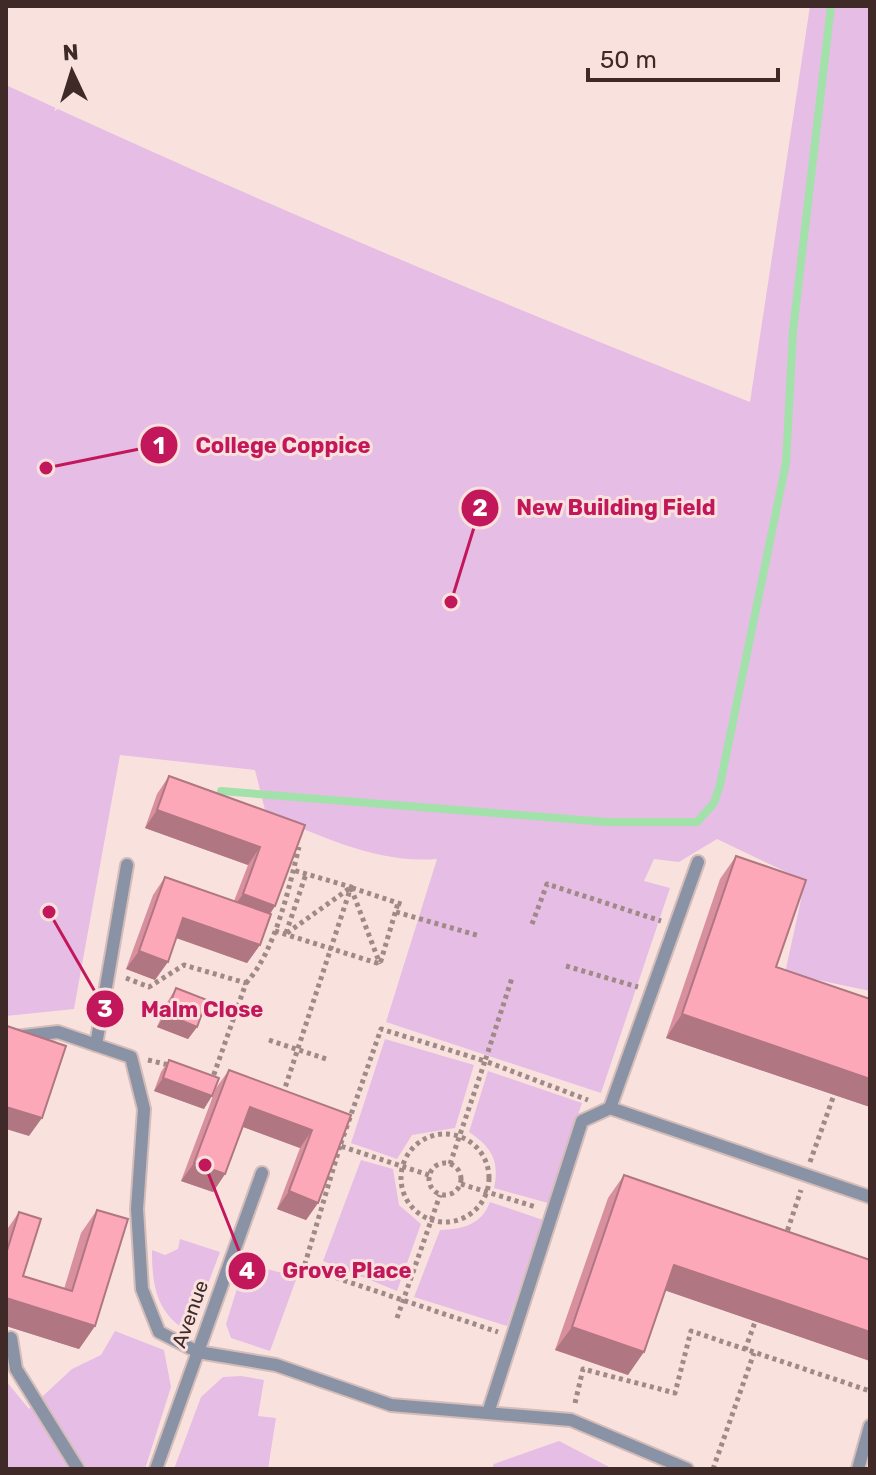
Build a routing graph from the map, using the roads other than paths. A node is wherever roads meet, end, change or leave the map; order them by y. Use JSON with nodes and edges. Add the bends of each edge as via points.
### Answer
{"nodes":[{"id":1,"x":698,"y":862,"type":"dead end"},
{"id":2,"x":127,"y":865,"type":"dead end"},
{"id":3,"x":6,"y":1038,"type":"edge"},
{"id":4,"x":96,"y":1045,"type":"junction"},
{"id":5,"x":610,"y":1108,"type":"junction"},
{"id":6,"x":262,"y":1173,"type":"dead end"},
{"id":7,"x":870,"y":1197,"type":"edge"},
{"id":8,"x":11,"y":1338,"type":"dead end"},
{"id":9,"x":198,"y":1352,"type":"junction"},
{"id":10,"x":488,"y":1413,"type":"junction"},
{"id":11,"x":870,"y":1426,"type":"edge"},
{"id":12,"x":78,"y":1469,"type":"edge"},
{"id":13,"x":156,"y":1469,"type":"edge"},
{"id":14,"x":687,"y":1469,"type":"edge"},
{"id":15,"x":858,"y":1469,"type":"edge"}],
"edges":[{"from":1,"to":5,"type":"lane"},
{"from":2,"to":4,"type":"lane"},
{"from":3,"to":4,"type":"lane","via":[[58,1032]]},
{"from":4,"to":9,"type":"lane","via":[[131,1057],[144,1109],[137,1209],[142,1289],[159,1332]]},
{"from":5,"to":7,"type":"lane"},
{"from":5,"to":10,"type":"lane","via":[[582,1121]]},
{"from":6,"to":9,"type":"lane","name":"Avenue"},
{"from":8,"to":12,"type":"lane","via":[[16,1369]]},
{"from":9,"to":10,"type":"lane","via":[[276,1365],[391,1405]]},
{"from":9,"to":13,"type":"lane","name":"Avenue"},
{"from":10,"to":14,"type":"lane","via":[[571,1420]]},
{"from":11,"to":15,"type":"lane"}]}
